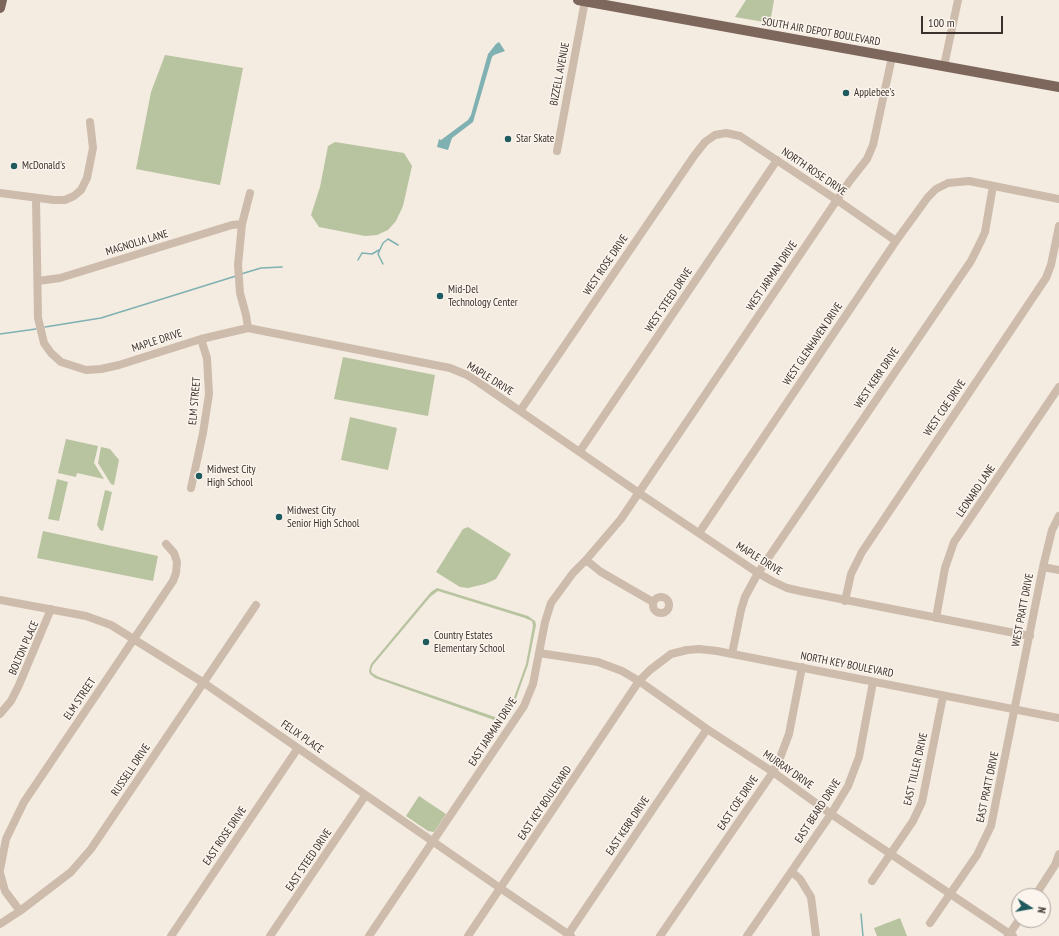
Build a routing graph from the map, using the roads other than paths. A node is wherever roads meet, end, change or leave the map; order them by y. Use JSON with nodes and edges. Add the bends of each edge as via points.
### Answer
{"nodes":[{"id":1,"x":2,"y":0,"type":"edge"},
{"id":2,"x":958,"y":0,"type":"edge"},
{"id":3,"x":582,"y":1,"type":"edge"},
{"id":4,"x":0,"y":8,"type":"edge"},
{"id":5,"x":892,"y":57,"type":"junction"},
{"id":6,"x":944,"y":66,"type":"junction"},
{"id":7,"x":1059,"y":87,"type":"edge"},
{"id":8,"x":90,"y":122,"type":"dead end"},
{"id":9,"x":715,"y":135,"type":"joint"},
{"id":10,"x":557,"y":151,"type":"dead end"},
{"id":11,"x":777,"y":160,"type":"junction"},
{"id":12,"x":993,"y":186,"type":"junction"},
{"id":13,"x":0,"y":193,"type":"edge"},
{"id":14,"x":250,"y":193,"type":"dead end"},
{"id":15,"x":36,"y":198,"type":"junction"},
{"id":16,"x":1059,"y":199,"type":"edge"},
{"id":17,"x":837,"y":200,"type":"junction"},
{"id":18,"x":242,"y":224,"type":"junction"},
{"id":19,"x":1059,"y":226,"type":"edge"},
{"id":20,"x":896,"y":241,"type":"junction"},
{"id":21,"x":38,"y":281,"type":"junction"},
{"id":22,"x":248,"y":328,"type":"junction"},
{"id":23,"x":201,"y":339,"type":"junction"},
{"id":24,"x":1059,"y":387,"type":"edge"},
{"id":25,"x":520,"y":411,"type":"junction"},
{"id":26,"x":580,"y":451,"type":"junction"},
{"id":27,"x":191,"y":488,"type":"dead end"},
{"id":28,"x":639,"y":493,"type":"junction"},
{"id":29,"x":1059,"y":516,"type":"edge"},
{"id":30,"x":699,"y":533,"type":"junction"},
{"id":31,"x":166,"y":544,"type":"dead end"},
{"id":32,"x":586,"y":560,"type":"junction"},
{"id":33,"x":1042,"y":567,"type":"junction"},
{"id":34,"x":1059,"y":570,"type":"edge"},
{"id":35,"x":758,"y":573,"type":"junction"},
{"id":36,"x":0,"y":600,"type":"edge"},
{"id":37,"x":845,"y":601,"type":"junction"},
{"id":38,"x":653,"y":602,"type":"dead end"},
{"id":39,"x":256,"y":605,"type":"dead end"},
{"id":40,"x":52,"y":609,"type":"junction"},
{"id":41,"x":936,"y":618,"type":"junction"},
{"id":42,"x":1030,"y":636,"type":"junction"},
{"id":43,"x":133,"y":639,"type":"junction"},
{"id":44,"x":539,"y":653,"type":"junction"},
{"id":45,"x":732,"y":654,"type":"junction"},
{"id":46,"x":802,"y":668,"type":"junction"},
{"id":47,"x":639,"y":681,"type":"junction"},
{"id":48,"x":873,"y":682,"type":"junction"},
{"id":49,"x":204,"y":683,"type":"junction"},
{"id":50,"x":943,"y":696,"type":"junction"},
{"id":51,"x":1014,"y":710,"type":"junction"},
{"id":52,"x":0,"y":714,"type":"edge"},
{"id":53,"x":1059,"y":718,"type":"edge"},
{"id":54,"x":707,"y":729,"type":"junction"},
{"id":55,"x":298,"y":748,"type":"junction"},
{"id":56,"x":773,"y":772,"type":"junction"},
{"id":57,"x":365,"y":796,"type":"junction"},
{"id":58,"x":832,"y":814,"type":"junction"},
{"id":59,"x":433,"y":841,"type":"junction"},
{"id":60,"x":891,"y":853,"type":"junction"},
{"id":61,"x":1059,"y":854,"type":"edge"},
{"id":62,"x":0,"y":871,"type":"edge"},
{"id":63,"x":792,"y":872,"type":"junction"},
{"id":64,"x":872,"y":881,"type":"dead end"},
{"id":65,"x":500,"y":888,"type":"junction"},
{"id":66,"x":1040,"y":888,"type":"edge"},
{"id":67,"x":950,"y":892,"type":"junction"},
{"id":68,"x":20,"y":911,"type":"junction"},
{"id":69,"x":0,"y":924,"type":"edge"},
{"id":70,"x":930,"y":924,"type":"dead end"},
{"id":71,"x":569,"y":935,"type":"edge"},
{"id":72,"x":1010,"y":935,"type":"edge"},
{"id":73,"x":171,"y":936,"type":"edge"},
{"id":74,"x":270,"y":936,"type":"edge"},
{"id":75,"x":369,"y":936,"type":"edge"},
{"id":76,"x":468,"y":936,"type":"edge"},
{"id":77,"x":660,"y":936,"type":"edge"},
{"id":78,"x":747,"y":936,"type":"edge"},
{"id":79,"x":816,"y":936,"type":"edge"}],
"edges":[{"from":1,"to":4,"type":"main road"},
{"from":2,"to":6,"type":"street"},
{"from":3,"to":5,"type":"main road","name":"SOUTH AIR DEPOT BOULEVARD"},
{"from":3,"to":10,"type":"street","name":"BIZZELL AVENUE"},
{"from":5,"to":6,"type":"main road","name":"SOUTH AIR DEPOT BOULEVARD"},
{"from":5,"to":17,"type":"street","name":"WEST JARMAN DRIVE","via":[[873,145],[867,159]]},
{"from":6,"to":7,"type":"main road","name":"SOUTH AIR DEPOT BOULEVARD"},
{"from":8,"to":15,"type":"street","via":[[93,148],[87,178],[81,190],[65,200]]},
{"from":9,"to":11,"type":"street","name":"NORTH ROSE DRIVE","via":[[740,136]]},
{"from":9,"to":25,"type":"street","name":"WEST ROSE DRIVE","via":[[705,142],[694,156]]},
{"from":11,"to":17,"type":"street","name":"NORTH ROSE DRIVE"},
{"from":11,"to":26,"type":"street","name":"WEST STEED DRIVE"},
{"from":12,"to":16,"type":"street"},
{"from":12,"to":20,"type":"street","name":"WEST GLENHAVEN DRIVE","via":[[956,181],[936,189]]},
{"from":12,"to":35,"type":"street","name":"WEST KERR DRIVE","via":[[985,232],[971,261]]},
{"from":13,"to":15,"type":"street"},
{"from":14,"to":18,"type":"street"},
{"from":15,"to":21,"type":"street","name":"MAPLE DRIVE"},
{"from":17,"to":20,"type":"street","name":"NORTH ROSE DRIVE"},
{"from":17,"to":28,"type":"street","name":"WEST JARMAN DRIVE"},
{"from":18,"to":21,"type":"street","name":"MAGNOLIA LANE","via":[[60,278]]},
{"from":18,"to":22,"type":"street","via":[[238,281]]},
{"from":19,"to":37,"type":"street","name":"WEST COE DRIVE","via":[[1046,278],[862,552],[851,574]]},
{"from":20,"to":30,"type":"street","name":"WEST GLENHAVEN DRIVE"},
{"from":21,"to":23,"type":"street","name":"MAPLE DRIVE","via":[[38,318],[44,343],[62,362],[74,367],[86,370],[101,369]]},
{"from":22,"to":23,"type":"street","name":"MAPLE DRIVE"},
{"from":22,"to":25,"type":"street","name":"MAPLE DRIVE","via":[[450,368],[467,375]]},
{"from":23,"to":27,"type":"street","name":"ELM STREET","via":[[207,358],[209,394]]},
{"from":24,"to":41,"type":"street","name":"LEONARD LANE","via":[[954,542],[945,568]]},
{"from":25,"to":26,"type":"street","name":"MAPLE DRIVE"},
{"from":26,"to":28,"type":"street","name":"MAPLE DRIVE"},
{"from":28,"to":30,"type":"street","name":"MAPLE DRIVE"},
{"from":28,"to":32,"type":"street","name":"EAST JARMAN DRIVE","via":[[621,519]]},
{"from":29,"to":33,"type":"street","name":"WEST PRATT DRIVE","via":[[1052,530]]},
{"from":30,"to":35,"type":"street","name":"MAPLE DRIVE"},
{"from":31,"to":43,"type":"street","name":"ELM STREET","via":[[177,562],[174,577],[169,589]]},
{"from":32,"to":38,"type":"street","via":[[601,572]]},
{"from":32,"to":44,"type":"street","name":"EAST JARMAN DRIVE","via":[[551,603]]},
{"from":33,"to":34,"type":"street"},
{"from":33,"to":42,"type":"street","name":"WEST PRATT DRIVE"},
{"from":35,"to":37,"type":"street","name":"MAPLE DRIVE","via":[[787,588]]},
{"from":35,"to":45,"type":"street","via":[[745,597]]},
{"from":36,"to":40,"type":"street","name":"FELIX PLACE"},
{"from":37,"to":41,"type":"street","name":"MAPLE DRIVE"},
{"from":39,"to":49,"type":"street","name":"RUSSELL DRIVE"},
{"from":40,"to":43,"type":"street","name":"FELIX PLACE","via":[[112,625]]},
{"from":40,"to":52,"type":"street","name":"BOLTON PLACE","via":[[19,685],[11,701]]},
{"from":41,"to":42,"type":"street","name":"MAPLE DRIVE"},
{"from":42,"to":51,"type":"street","name":"WEST PRATT DRIVE"},
{"from":43,"to":49,"type":"street","name":"FELIX PLACE"},
{"from":43,"to":62,"type":"street","name":"ELM STREET","via":[[24,802],[6,838]]},
{"from":44,"to":47,"type":"street","name":"MURRAY DRIVE","via":[[598,662]]},
{"from":44,"to":59,"type":"street","name":"EAST JARMAN DRIVE","via":[[533,684],[524,706]]},
{"from":45,"to":46,"type":"street","name":"NORTH KEY BOULEVARD"},
{"from":45,"to":47,"type":"street","name":"NORTH KEY BOULEVARD","via":[[699,649],[671,654]]},
{"from":46,"to":48,"type":"street","name":"NORTH KEY BOULEVARD"},
{"from":46,"to":56,"type":"street","name":"EAST COE DRIVE","via":[[789,734]]},
{"from":47,"to":54,"type":"street","name":"MURRAY DRIVE"},
{"from":47,"to":65,"type":"street","name":"EAST KEY BOULEVARD"},
{"from":48,"to":50,"type":"street","name":"NORTH KEY BOULEVARD"},
{"from":48,"to":58,"type":"street","name":"EAST BEARD DRIVE","via":[[859,757],[848,786]]},
{"from":49,"to":55,"type":"street","name":"FELIX PLACE"},
{"from":49,"to":68,"type":"street","name":"RUSSELL DRIVE","via":[[91,849],[71,872]]},
{"from":50,"to":51,"type":"street","name":"NORTH KEY BOULEVARD"},
{"from":50,"to":60,"type":"street","name":"EAST TILLER DRIVE","via":[[922,802]]},
{"from":51,"to":53,"type":"street","name":"NORTH KEY BOULEVARD"},
{"from":51,"to":67,"type":"street","name":"EAST PRATT DRIVE","via":[[992,826],[977,855]]},
{"from":54,"to":56,"type":"street","name":"MURRAY DRIVE"},
{"from":54,"to":71,"type":"street","name":"EAST KERR DRIVE"},
{"from":55,"to":57,"type":"street","name":"FELIX PLACE"},
{"from":55,"to":73,"type":"street","name":"EAST ROSE DRIVE"},
{"from":56,"to":58,"type":"street","name":"MURRAY DRIVE"},
{"from":56,"to":77,"type":"street","name":"EAST COE DRIVE"},
{"from":57,"to":59,"type":"street","name":"FELIX PLACE"},
{"from":57,"to":74,"type":"street","name":"EAST STEED DRIVE"},
{"from":58,"to":60,"type":"street","name":"MURRAY DRIVE"},
{"from":58,"to":63,"type":"street","name":"EAST BEARD DRIVE"},
{"from":59,"to":65,"type":"street","name":"FELIX PLACE"},
{"from":59,"to":75,"type":"street","name":"EAST JARMAN DRIVE"},
{"from":60,"to":64,"type":"street","name":"EAST TILLER DRIVE"},
{"from":60,"to":67,"type":"street","name":"MURRAY DRIVE"},
{"from":61,"to":66,"type":"street"},
{"from":62,"to":68,"type":"street","name":"ELM STREET","via":[[5,891]]},
{"from":63,"to":78,"type":"street","name":"EAST BEARD DRIVE"},
{"from":63,"to":79,"type":"street","via":[[800,879],[811,897]]},
{"from":65,"to":71,"type":"street","name":"FELIX PLACE"},
{"from":65,"to":76,"type":"street","name":"EAST KEY BOULEVARD"},
{"from":67,"to":70,"type":"street","name":"EAST PRATT DRIVE"},
{"from":67,"to":72,"type":"street","name":"MURRAY DRIVE"},
{"from":68,"to":69,"type":"street","name":"RUSSELL DRIVE"}]}
